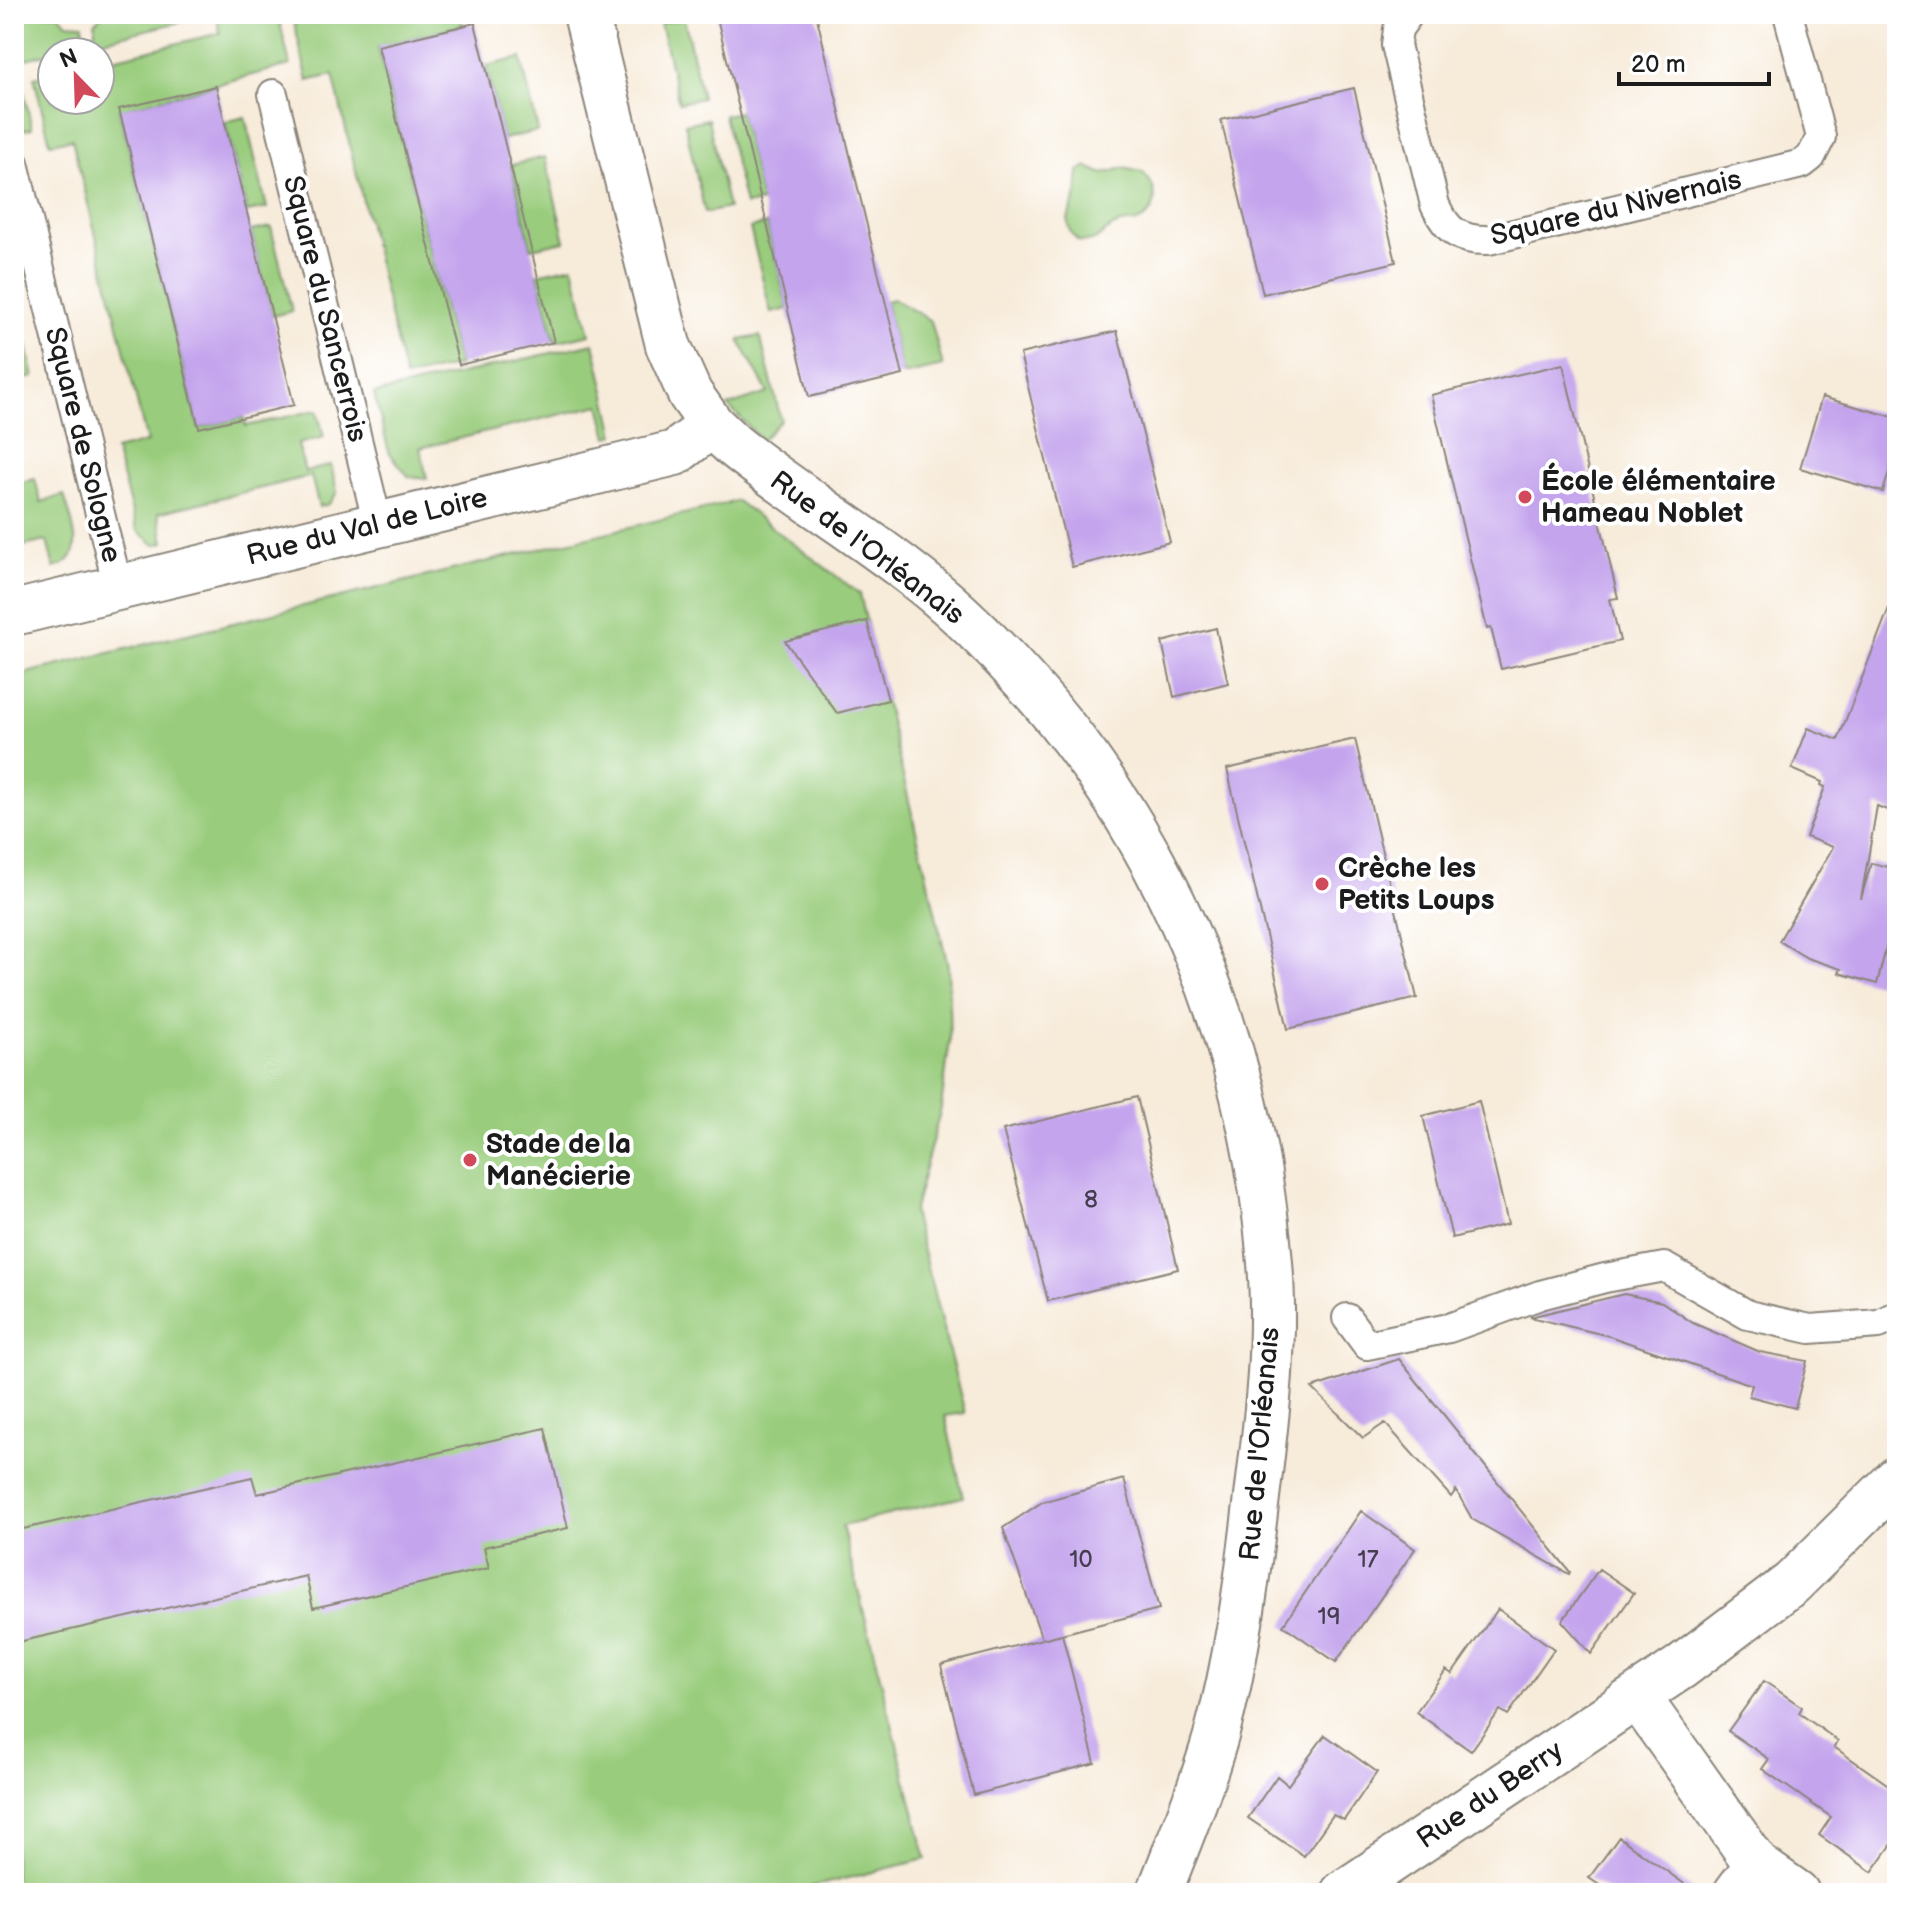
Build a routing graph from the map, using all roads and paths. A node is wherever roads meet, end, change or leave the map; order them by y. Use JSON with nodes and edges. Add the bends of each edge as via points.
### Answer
{"nodes":[{"id":1,"x":586,"y":14,"type":"edge"},
{"id":2,"x":1409,"y":14,"type":"edge"},
{"id":3,"x":1788,"y":14,"type":"edge"},
{"id":4,"x":273,"y":94,"type":"dead end"},
{"id":5,"x":14,"y":163,"type":"edge"},
{"id":6,"x":712,"y":425,"type":"junction"},
{"id":7,"x":378,"y":525,"type":"junction"},
{"id":8,"x":118,"y":587,"type":"junction"},
{"id":9,"x":14,"y":613,"type":"edge"},
{"id":10,"x":1897,"y":1315,"type":"edge"},
{"id":11,"x":1347,"y":1318,"type":"dead end"},
{"id":12,"x":1897,"y":1479,"type":"edge"},
{"id":13,"x":1638,"y":1697,"type":"junction"},
{"id":14,"x":1746,"y":1879,"type":"edge"},
{"id":15,"x":1159,"y":1893,"type":"edge"},
{"id":16,"x":1343,"y":1893,"type":"edge"},
{"id":17,"x":1797,"y":1893,"type":"edge"}],
"edges":[{"from":1,"to":6,"type":"street","name":"Rue de l'Orléanais","via":[[668,345],[690,394]]},
{"from":2,"to":3,"type":"lane","name":"Square du Nivernais","via":[[1398,29],[1396,45],[1435,205],[1448,228],[1470,240],[1489,240],[1802,164],[1821,137]]},
{"from":4,"to":7,"type":"lane","name":"Square du Sancerrois"},
{"from":5,"to":8,"type":"lane","name":"Square de Sologne"},
{"from":6,"to":7,"type":"street","name":"Rue du Val de Loire","via":[[675,453]]},
{"from":6,"to":15,"type":"street","name":"Rue de l'Orléanais","via":[[765,471],[927,586],[1025,681],[1092,763],[1156,866],[1230,1050],[1245,1107],[1270,1263],[1269,1399],[1226,1694],[1203,1777]]},
{"from":7,"to":8,"type":"street","name":"Rue du Val de Loire"},
{"from":8,"to":9,"type":"street","name":"Rue du Val de Loire"},
{"from":10,"to":11,"type":"lane","via":[[1879,1324],[1810,1329],[1748,1315],[1664,1267],[1592,1281],[1449,1328],[1367,1345]]},
{"from":12,"to":13,"type":"street","name":"Rue du Berry","via":[[1792,1583]]},
{"from":13,"to":14,"type":"street"},
{"from":13,"to":16,"type":"street","name":"Rue du Berry"},
{"from":14,"to":17,"type":"street"}]}
